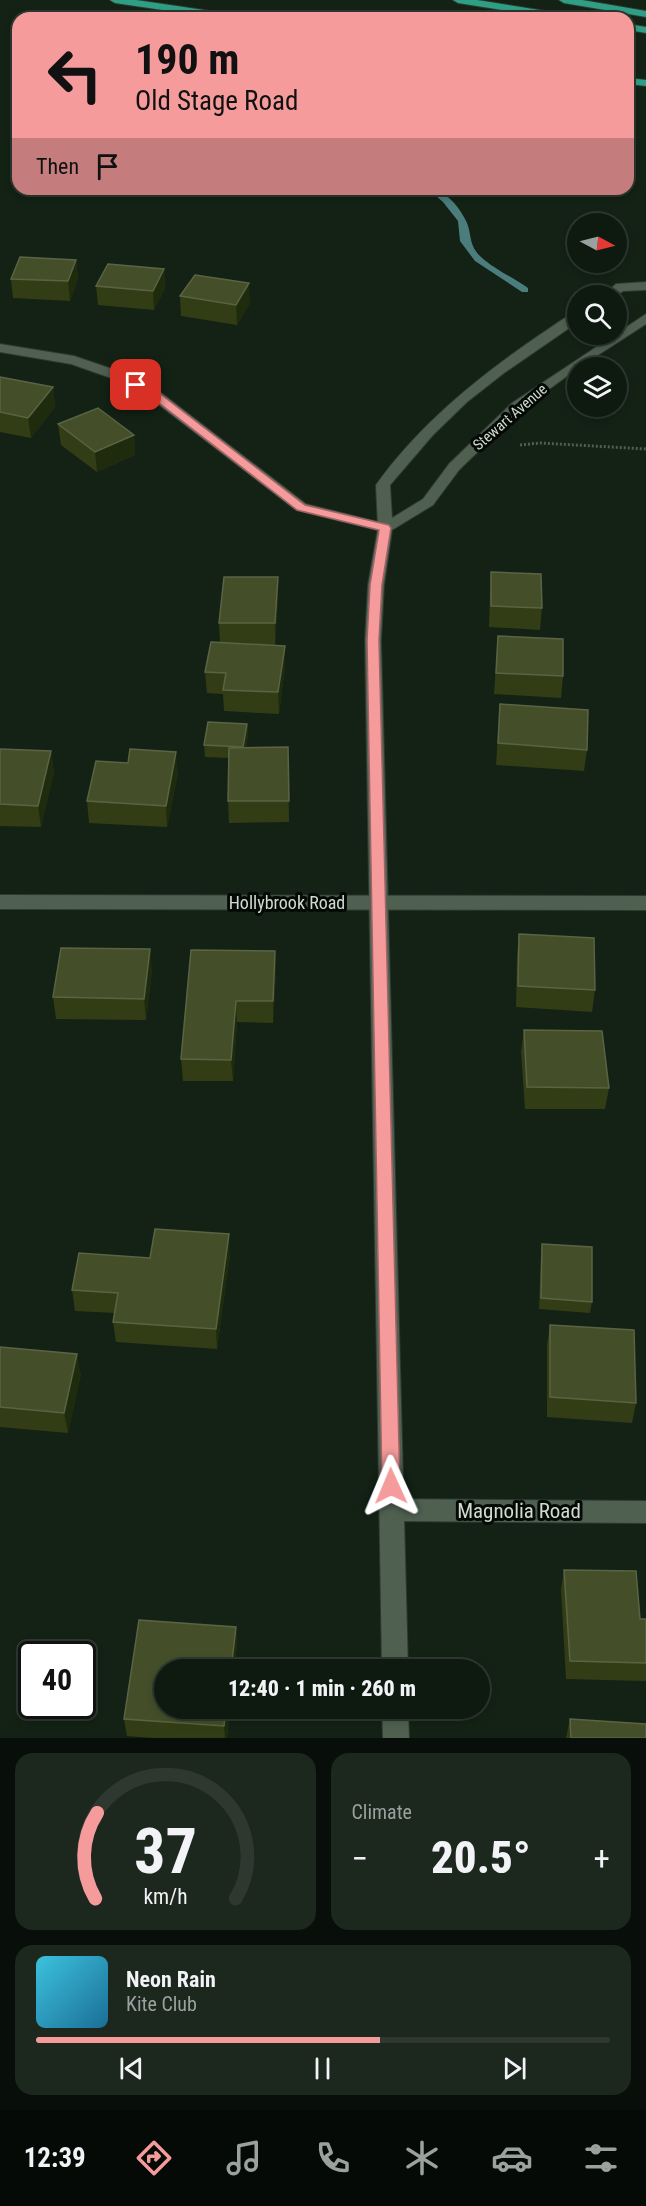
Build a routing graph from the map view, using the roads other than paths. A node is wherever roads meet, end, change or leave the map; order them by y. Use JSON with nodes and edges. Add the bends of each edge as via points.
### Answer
{"nodes":[{"id":1,"x":115,"y":0,"type":"edge"},
{"id":2,"x":458,"y":0,"type":"edge"},
{"id":3,"x":564,"y":0,"type":"edge"},
{"id":4,"x":197,"y":12,"type":"edge"},
{"id":5,"x":533,"y":12,"type":"edge"},
{"id":6,"x":646,"y":14,"type":"edge"},
{"id":7,"x":646,"y":286,"type":"edge"},
{"id":8,"x":627,"y":287,"type":"edge"},
{"id":9,"x":646,"y":318,"type":"edge"},
{"id":10,"x":567,"y":324,"type":"edge"},
{"id":11,"x":0,"y":348,"type":"edge"},
{"id":12,"x":385,"y":528,"type":"junction"},
{"id":13,"x":0,"y":902,"type":"edge"},
{"id":14,"x":379,"y":902,"type":"junction"},
{"id":15,"x":646,"y":903,"type":"edge"},
{"id":16,"x":392,"y":1510,"type":"junction"},
{"id":17,"x":646,"y":1512,"type":"edge"},
{"id":18,"x":394,"y":1659,"type":"edge"},
{"id":19,"x":395,"y":1719,"type":"edge"},
{"id":20,"x":396,"y":1738,"type":"edge"}],
"edges":[{"from":1,"to":4,"type":"highway"},
{"from":2,"to":5,"type":"highway"},
{"from":3,"to":6,"type":"highway"},
{"from":7,"to":8,"type":"street"},
{"from":9,"to":12,"type":"street","name":"Stewart Avenue","via":[[517,406],[454,467],[428,502]]},
{"from":10,"to":12,"type":"street","via":[[492,376],[428,432],[383,485]]},
{"from":11,"to":12,"type":"street","via":[[74,360],[116,375],[155,395],[301,507]]},
{"from":12,"to":14,"type":"street","via":[[373,640]]},
{"from":13,"to":14,"type":"street","name":"Hollybrook Road"},
{"from":14,"to":15,"type":"street","name":"Hollybrook Road"},
{"from":14,"to":16,"type":"street"},
{"from":16,"to":17,"type":"street","name":"Magnolia Road"},
{"from":16,"to":18,"type":"street"},
{"from":19,"to":20,"type":"street"}]}
